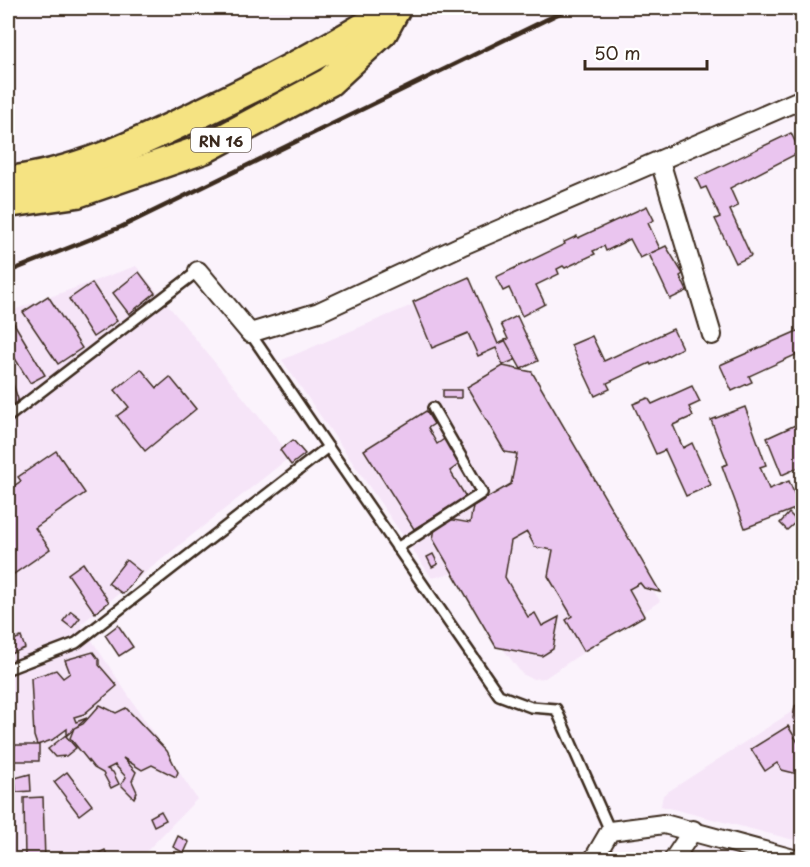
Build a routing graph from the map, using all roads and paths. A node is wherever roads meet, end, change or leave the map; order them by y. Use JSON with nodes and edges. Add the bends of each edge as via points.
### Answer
{"nodes":[{"id":1,"x":396,"y":8,"type":"edge"},
{"id":2,"x":801,"y":105,"type":"edge"},
{"id":3,"x":660,"y":161,"type":"junction"},
{"id":4,"x":8,"y":181,"type":"edge"},
{"id":5,"x":8,"y":203,"type":"edge"},
{"id":6,"x":198,"y":271,"type":"joint"},
{"id":7,"x":250,"y":333,"type":"junction"},
{"id":8,"x":712,"y":335,"type":"dead end"},
{"id":9,"x":432,"y":408,"type":"dead end"},
{"id":10,"x":8,"y":417,"type":"edge"},
{"id":11,"x":328,"y":447,"type":"junction"},
{"id":12,"x":397,"y":548,"type":"junction"},
{"id":13,"x":8,"y":669,"type":"edge"},
{"id":14,"x":693,"y":830,"type":"junction"},
{"id":15,"x":610,"y":831,"type":"junction"},
{"id":16,"x":593,"y":860,"type":"edge"},
{"id":17,"x":673,"y":860,"type":"edge"},
{"id":18,"x":797,"y":860,"type":"edge"}],
"edges":[{"from":1,"to":4,"type":"main road","number":"RN 16","via":[[328,50],[124,150],[74,168]]},
{"from":1,"to":5,"type":"main road","number":"RN 16","via":[[383,32],[329,82],[204,149],[77,193]]},
{"from":2,"to":3,"type":"street"},
{"from":3,"to":7,"type":"street","via":[[319,312]]},
{"from":3,"to":8,"type":"street"},
{"from":6,"to":7,"type":"street"},
{"from":6,"to":10,"type":"lane"},
{"from":7,"to":11,"type":"lane"},
{"from":9,"to":12,"type":"lane","via":[[482,492]]},
{"from":11,"to":12,"type":"lane"},
{"from":11,"to":13,"type":"lane","via":[[75,643]]},
{"from":12,"to":15,"type":"lane","via":[[499,695],[531,707],[556,709]]},
{"from":14,"to":15,"type":"street","via":[[664,824]]},
{"from":14,"to":17,"type":"street"},
{"from":14,"to":18,"type":"street"},
{"from":15,"to":16,"type":"street"}]}
